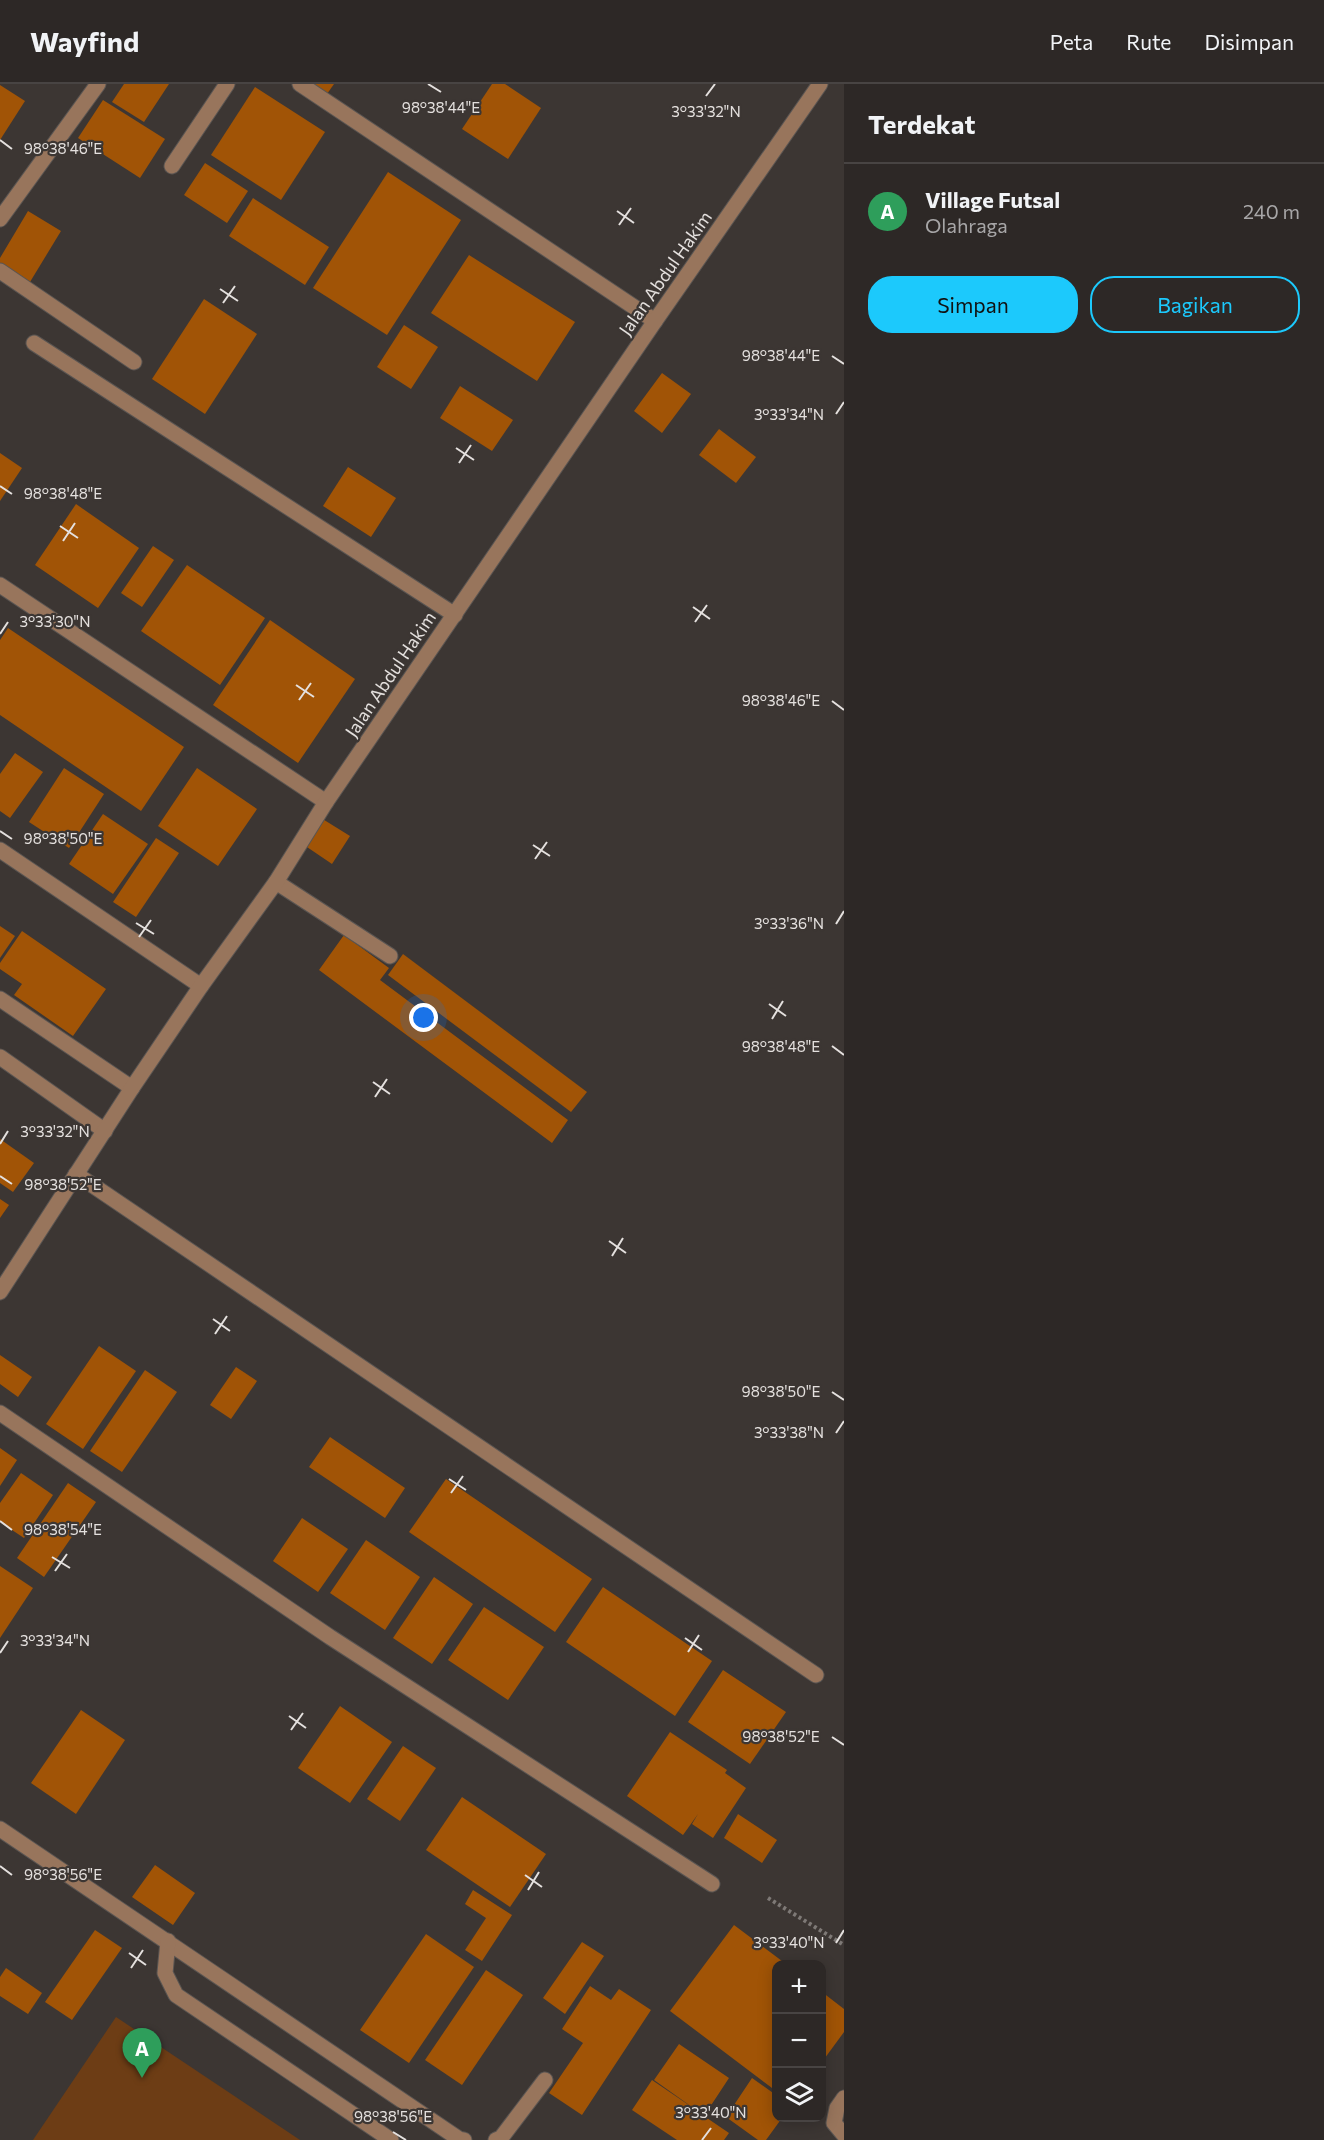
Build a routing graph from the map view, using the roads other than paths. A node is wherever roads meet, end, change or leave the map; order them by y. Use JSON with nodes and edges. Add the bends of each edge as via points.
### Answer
{"nodes":[{"id":1,"x":98,"y":84,"type":"edge"},
{"id":2,"x":227,"y":84,"type":"edge"},
{"id":3,"x":300,"y":84,"type":"edge"},
{"id":4,"x":820,"y":84,"type":"edge"},
{"id":5,"x":172,"y":166,"type":"dead end"},
{"id":6,"x":0,"y":219,"type":"edge"},
{"id":7,"x":0,"y":271,"type":"edge"},
{"id":8,"x":656,"y":321,"type":"junction"},
{"id":9,"x":34,"y":343,"type":"dead end"},
{"id":10,"x":134,"y":362,"type":"dead end"},
{"id":11,"x":0,"y":585,"type":"edge"},
{"id":12,"x":455,"y":615,"type":"junction"},
{"id":13,"x":326,"y":802,"type":"junction"},
{"id":14,"x":0,"y":850,"type":"edge"},
{"id":15,"x":276,"y":882,"type":"junction"},
{"id":16,"x":390,"y":956,"type":"dead end"},
{"id":17,"x":201,"y":986,"type":"junction"},
{"id":18,"x":0,"y":999,"type":"edge"},
{"id":19,"x":0,"y":1057,"type":"edge"},
{"id":20,"x":132,"y":1088,"type":"junction"},
{"id":21,"x":105,"y":1131,"type":"junction"},
{"id":22,"x":76,"y":1174,"type":"junction"},
{"id":23,"x":0,"y":1292,"type":"edge"},
{"id":24,"x":0,"y":1413,"type":"edge"},
{"id":25,"x":816,"y":1675,"type":"dead end"},
{"id":26,"x":0,"y":1829,"type":"edge"},
{"id":27,"x":712,"y":1884,"type":"dead end"},
{"id":28,"x":168,"y":1941,"type":"junction"},
{"id":29,"x":545,"y":2080,"type":"dead end"},
{"id":30,"x":844,"y":2098,"type":"edge"},
{"id":31,"x":844,"y":2135,"type":"edge"},
{"id":32,"x":391,"y":2140,"type":"edge"},
{"id":33,"x":464,"y":2140,"type":"edge"},
{"id":34,"x":496,"y":2140,"type":"edge"}],
"edges":[{"from":1,"to":6,"type":"street"},
{"from":2,"to":5,"type":"street"},
{"from":3,"to":8,"type":"street"},
{"from":4,"to":8,"type":"street","name":"Jalan Abdul Hakim"},
{"from":7,"to":10,"type":"street"},
{"from":8,"to":12,"type":"street","name":"Jalan Abdul Hakim"},
{"from":9,"to":12,"type":"street"},
{"from":11,"to":13,"type":"street"},
{"from":12,"to":13,"type":"street","name":"Jalan Abdul Hakim"},
{"from":13,"to":15,"type":"street","name":"Jalan Abdul Hakim"},
{"from":14,"to":17,"type":"street"},
{"from":15,"to":16,"type":"street"},
{"from":15,"to":17,"type":"street","name":"Jalan Abdul Hakim"},
{"from":17,"to":20,"type":"street","name":"Jalan Abdul Hakim"},
{"from":18,"to":20,"type":"street"},
{"from":19,"to":21,"type":"street"},
{"from":20,"to":21,"type":"street","name":"Jalan Abdul Hakim"},
{"from":21,"to":22,"type":"street","name":"Jalan Abdul Hakim"},
{"from":22,"to":23,"type":"street","name":"Jalan Abdul Hakim"},
{"from":22,"to":25,"type":"street"},
{"from":24,"to":27,"type":"street","via":[[330,1637]]},
{"from":26,"to":28,"type":"street"},
{"from":28,"to":32,"type":"street","via":[[165,1973],[176,1995]]},
{"from":28,"to":33,"type":"street"},
{"from":29,"to":34,"type":"street"},
{"from":30,"to":31,"type":"street","via":[[834,2123]]}]}
